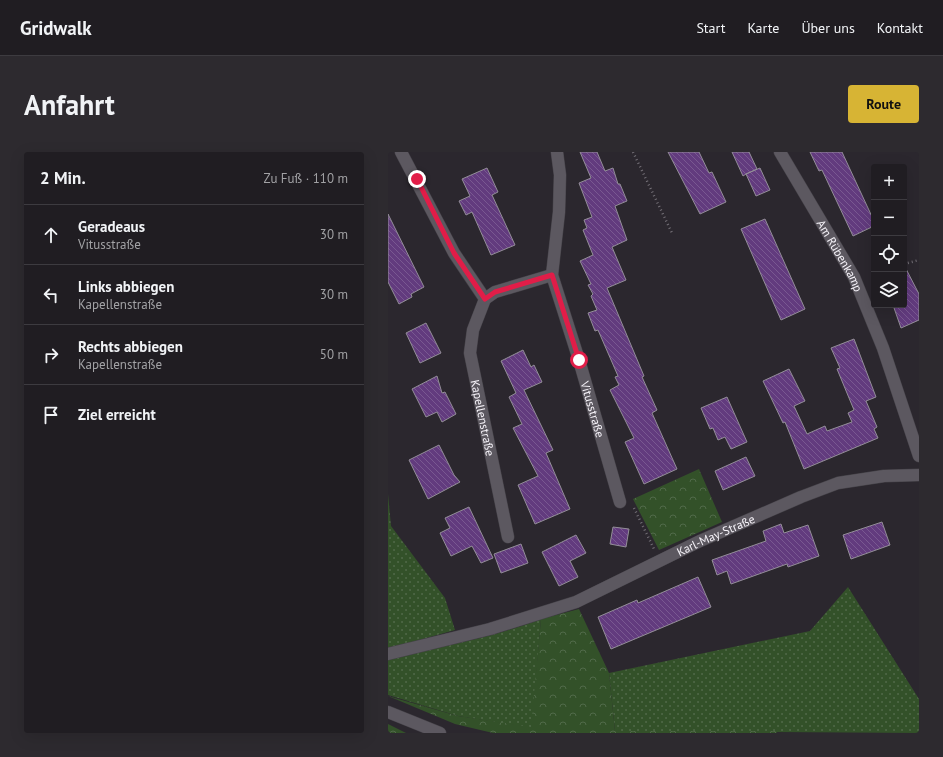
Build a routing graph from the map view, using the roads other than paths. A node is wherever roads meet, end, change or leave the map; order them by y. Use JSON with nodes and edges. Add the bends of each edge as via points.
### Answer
{"nodes":[{"id":1,"x":401,"y":152,"type":"edge"},
{"id":2,"x":557,"y":152,"type":"edge"},
{"id":3,"x":780,"y":152,"type":"edge"},
{"id":4,"x":552,"y":275,"type":"junction"},
{"id":5,"x":485,"y":299,"type":"junction"},
{"id":6,"x":919,"y":456,"type":"edge"},
{"id":7,"x":919,"y":475,"type":"edge"},
{"id":8,"x":620,"y":502,"type":"road end"},
{"id":9,"x":508,"y":537,"type":"dead end"},
{"id":10,"x":388,"y":654,"type":"edge"},
{"id":11,"x":388,"y":712,"type":"edge"},
{"id":12,"x":440,"y":733,"type":"edge"}],
"edges":[{"from":1,"to":5,"type":"street","via":[[454,253]]},
{"from":2,"to":4,"type":"street","name":"Vitusstraße","via":[[560,175],[559,212]]},
{"from":3,"to":6,"type":"street","name":"Am Rübenkamp","via":[[854,277],[884,348]]},
{"from":4,"to":5,"type":"street","via":[[495,292]]},
{"from":4,"to":8,"type":"street","name":"Vitusstraße"},
{"from":5,"to":9,"type":"street","name":"Kapellenstraße","via":[[473,330],[470,354]]},
{"from":7,"to":10,"type":"street","name":"Karl-May-Straße","via":[[884,476],[838,483],[700,541],[576,602],[520,621]]},
{"from":11,"to":12,"type":"street"}]}
